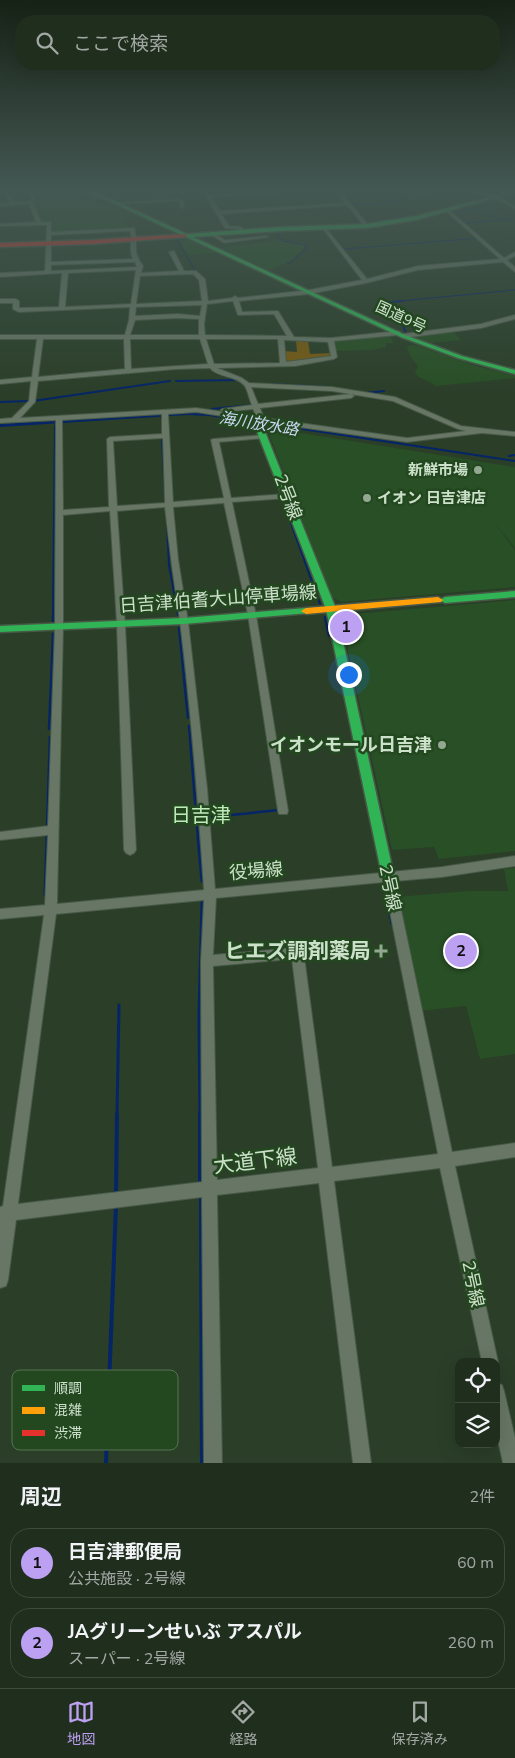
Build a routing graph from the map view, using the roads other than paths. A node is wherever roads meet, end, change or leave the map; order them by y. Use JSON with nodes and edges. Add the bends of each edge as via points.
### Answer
{"nodes":[{"id":1,"x":48,"y":258,"type":"edge"},
{"id":2,"x":175,"y":258,"type":"edge"},
{"id":3,"x":236,"y":258,"type":"edge"},
{"id":4,"x":348,"y":258,"type":"edge"},
{"id":5,"x":507,"y":258,"type":"edge"},
{"id":6,"x":136,"y":260,"type":"joint"},
{"id":7,"x":504,"y":260,"type":"junction"},
{"id":8,"x":48,"y":264,"type":"junction"},
{"id":9,"x":139,"y":268,"type":"junction"},
{"id":10,"x":515,"y":270,"type":"edge"},
{"id":11,"x":65,"y":272,"type":"junction"},
{"id":12,"x":48,"y":273,"type":"junction"},
{"id":13,"x":182,"y":273,"type":"junction"},
{"id":14,"x":0,"y":275,"type":"edge"},
{"id":15,"x":138,"y":276,"type":"junction"},
{"id":16,"x":366,"y":281,"type":"junction"},
{"id":17,"x":309,"y":292,"type":"junction"},
{"id":18,"x":235,"y":298,"type":"junction"},
{"id":19,"x":0,"y":301,"type":"edge"},
{"id":20,"x":206,"y":302,"type":"junction"},
{"id":21,"x":134,"y":306,"type":"junction"},
{"id":22,"x":62,"y":309,"type":"junction"},
{"id":23,"x":515,"y":317,"type":"edge"},
{"id":24,"x":132,"y":318,"type":"junction"},
{"id":25,"x":202,"y":318,"type":"junction"},
{"id":26,"x":400,"y":335,"type":"junction"},
{"id":27,"x":0,"y":337,"type":"edge"},
{"id":28,"x":40,"y":337,"type":"junction"},
{"id":29,"x":127,"y":337,"type":"junction"},
{"id":30,"x":202,"y":337,"type":"junction"},
{"id":31,"x":281,"y":338,"type":"junction"},
{"id":32,"x":292,"y":339,"type":"junction"},
{"id":33,"x":331,"y":340,"type":"junction"},
{"id":34,"x":283,"y":364,"type":"junction"},
{"id":35,"x":212,"y":366,"type":"junction"},
{"id":36,"x":128,"y":371,"type":"junction"},
{"id":37,"x":515,"y":372,"type":"edge"},
{"id":38,"x":36,"y":378,"type":"junction"},
{"id":39,"x":0,"y":382,"type":"edge"},
{"id":40,"x":246,"y":385,"type":"junction"},
{"id":41,"x":364,"y":394,"type":"junction"},
{"id":42,"x":255,"y":406,"type":"junction"},
{"id":43,"x":210,"y":412,"type":"junction"},
{"id":44,"x":165,"y":416,"type":"junction"},
{"id":45,"x":14,"y":420,"type":"junction"},
{"id":46,"x":59,"y":420,"type":"junction"},
{"id":47,"x":0,"y":421,"type":"edge"},
{"id":48,"x":260,"y":421,"type":"junction"},
{"id":49,"x":515,"y":428,"type":"edge"},
{"id":50,"x":480,"y":431,"type":"junction"},
{"id":51,"x":491,"y":432,"type":"junction"},
{"id":52,"x":515,"y":434,"type":"edge"},
{"id":53,"x":166,"y":436,"type":"junction"},
{"id":54,"x":264,"y":437,"type":"junction"},
{"id":55,"x":287,"y":496,"type":"junction"},
{"id":56,"x":229,"y":501,"type":"junction"},
{"id":57,"x":169,"y":505,"type":"junction"},
{"id":58,"x":114,"y":509,"type":"junction"},
{"id":59,"x":58,"y":513,"type":"junction"},
{"id":60,"x":515,"y":594,"type":"edge"},
{"id":61,"x":331,"y":609,"type":"junction"},
{"id":62,"x":252,"y":615,"type":"junction"},
{"id":63,"x":184,"y":621,"type":"junction"},
{"id":64,"x":121,"y":624,"type":"junction"},
{"id":65,"x":59,"y":627,"type":"junction"},
{"id":66,"x":0,"y":629,"type":"edge"},
{"id":67,"x":283,"y":811,"type":"dead end"},
{"id":68,"x":53,"y":830,"type":"junction"},
{"id":69,"x":0,"y":836,"type":"edge"},
{"id":70,"x":130,"y":850,"type":"dead end"},
{"id":71,"x":515,"y":861,"type":"edge"},
{"id":72,"x":388,"y":876,"type":"junction"},
{"id":73,"x":210,"y":893,"type":"junction"},
{"id":74,"x":51,"y":909,"type":"junction"},
{"id":75,"x":0,"y":914,"type":"edge"},
{"id":76,"x":207,"y":960,"type":"junction"},
{"id":77,"x":515,"y":1150,"type":"edge"},
{"id":78,"x":446,"y":1160,"type":"junction"},
{"id":79,"x":326,"y":1174,"type":"junction"},
{"id":80,"x":210,"y":1188,"type":"junction"},
{"id":81,"x":4,"y":1214,"type":"edge"},
{"id":82,"x":0,"y":1280,"type":"edge"},
{"id":83,"x":489,"y":1358,"type":"edge"},
{"id":84,"x":499,"y":1403,"type":"edge"},
{"id":85,"x":212,"y":1463,"type":"edge"},
{"id":86,"x":362,"y":1463,"type":"edge"},
{"id":87,"x":512,"y":1463,"type":"edge"}],
"edges":[{"from":1,"to":8,"type":"street"},
{"from":2,"to":13,"type":"street"},
{"from":3,"to":17,"type":"main road","name":"国道9号"},
{"from":4,"to":16,"type":"street"},
{"from":5,"to":7,"type":"street"},
{"from":6,"to":8,"type":"street"},
{"from":6,"to":9,"type":"street"},
{"from":7,"to":10,"type":"street"},
{"from":7,"to":16,"type":"street","via":[[418,268]]},
{"from":8,"to":12,"type":"street"},
{"from":9,"to":11,"type":"street"},
{"from":9,"to":15,"type":"street"},
{"from":11,"to":12,"type":"street"},
{"from":11,"to":22,"type":"street"},
{"from":12,"to":14,"type":"street"},
{"from":13,"to":15,"type":"street"},
{"from":13,"to":20,"type":"street","via":[[194,272],[202,279]]},
{"from":15,"to":21,"type":"street"},
{"from":16,"to":17,"type":"street"},
{"from":17,"to":18,"type":"street"},
{"from":17,"to":26,"type":"main road","name":"国道9号"},
{"from":18,"to":20,"type":"street"},
{"from":18,"to":32,"type":"street","via":[[240,314],[276,312]]},
{"from":19,"to":22,"type":"street","via":[[16,301],[18,310]]},
{"from":20,"to":21,"type":"street"},
{"from":20,"to":25,"type":"street"},
{"from":21,"to":22,"type":"street"},
{"from":21,"to":24,"type":"street"},
{"from":23,"to":26,"type":"street","via":[[481,326]]},
{"from":24,"to":25,"type":"street"},
{"from":24,"to":29,"type":"street"},
{"from":25,"to":30,"type":"street"},
{"from":26,"to":33,"type":"street"},
{"from":26,"to":37,"type":"main road","name":"国道9号","via":[[460,357]]},
{"from":27,"to":28,"type":"street"},
{"from":28,"to":29,"type":"street"},
{"from":28,"to":38,"type":"street"},
{"from":29,"to":30,"type":"street"},
{"from":29,"to":36,"type":"street"},
{"from":30,"to":31,"type":"street"},
{"from":30,"to":35,"type":"street"},
{"from":31,"to":32,"type":"street"},
{"from":31,"to":34,"type":"street"},
{"from":32,"to":33,"type":"street"},
{"from":33,"to":34,"type":"street","via":[[334,357]]},
{"from":34,"to":35,"type":"street"},
{"from":35,"to":36,"type":"street"},
{"from":35,"to":40,"type":"street"},
{"from":36,"to":38,"type":"street"},
{"from":38,"to":39,"type":"street"},
{"from":38,"to":45,"type":"street","via":[[32,402]]},
{"from":40,"to":41,"type":"street","via":[[314,387]]},
{"from":40,"to":42,"type":"street"},
{"from":41,"to":42,"type":"street"},
{"from":41,"to":50,"type":"street","via":[[395,399],[460,428]]},
{"from":42,"to":43,"type":"street"},
{"from":42,"to":48,"type":"street"},
{"from":43,"to":44,"type":"street"},
{"from":43,"to":48,"type":"street"},
{"from":44,"to":46,"type":"street"},
{"from":44,"to":53,"type":"street"},
{"from":45,"to":46,"type":"street"},
{"from":45,"to":47,"type":"street"},
{"from":46,"to":59,"type":"street"},
{"from":48,"to":50,"type":"street","via":[[407,440]]},
{"from":48,"to":54,"type":"main road","name":"2号線"},
{"from":49,"to":51,"type":"street"},
{"from":50,"to":51,"type":"street"},
{"from":51,"to":52,"type":"street"},
{"from":53,"to":57,"type":"street"},
{"from":53,"to":58,"type":"street","via":[[109,441]]},
{"from":54,"to":55,"type":"main road","name":"2号線"},
{"from":54,"to":56,"type":"street","via":[[215,440]]},
{"from":55,"to":56,"type":"street"},
{"from":55,"to":61,"type":"main road","name":"2号線"},
{"from":56,"to":57,"type":"street"},
{"from":56,"to":62,"type":"street"},
{"from":57,"to":58,"type":"street"},
{"from":57,"to":63,"type":"street"},
{"from":58,"to":59,"type":"street"},
{"from":58,"to":64,"type":"street"},
{"from":59,"to":65,"type":"street"},
{"from":60,"to":61,"type":"main road","name":"日吉津伯耆大山停車場線"},
{"from":61,"to":62,"type":"main road","name":"日吉津伯耆大山停車場線"},
{"from":61,"to":72,"type":"main road","name":"2号線"},
{"from":62,"to":63,"type":"main road","name":"日吉津伯耆大山停車場線"},
{"from":62,"to":67,"type":"street"},
{"from":63,"to":64,"type":"main road","name":"日吉津伯耆大山停車場線"},
{"from":63,"to":73,"type":"street"},
{"from":64,"to":65,"type":"main road","name":"日吉津伯耆大山停車場線"},
{"from":64,"to":70,"type":"street"},
{"from":65,"to":66,"type":"main road","name":"日吉津伯耆大山停車場線"},
{"from":65,"to":68,"type":"street"},
{"from":68,"to":69,"type":"street"},
{"from":68,"to":74,"type":"street"},
{"from":71,"to":72,"type":"street","name":"役場線"},
{"from":72,"to":73,"type":"street","name":"役場線"},
{"from":72,"to":78,"type":"street","name":"2号線"},
{"from":73,"to":74,"type":"street","name":"役場線"},
{"from":73,"to":76,"type":"street"},
{"from":74,"to":75,"type":"street","name":"役場線"},
{"from":74,"to":81,"type":"street"},
{"from":76,"to":79,"type":"street","via":[[293,953],[298,956]]},
{"from":76,"to":80,"type":"street"},
{"from":77,"to":78,"type":"street","name":"大道下線"},
{"from":78,"to":79,"type":"street","name":"大道下線"},
{"from":78,"to":83,"type":"street","name":"2号線"},
{"from":79,"to":80,"type":"street","name":"大道下線"},
{"from":79,"to":86,"type":"street"},
{"from":80,"to":81,"type":"street","name":"大道下線"},
{"from":80,"to":85,"type":"street"},
{"from":81,"to":82,"type":"street"},
{"from":84,"to":87,"type":"street"}]}
